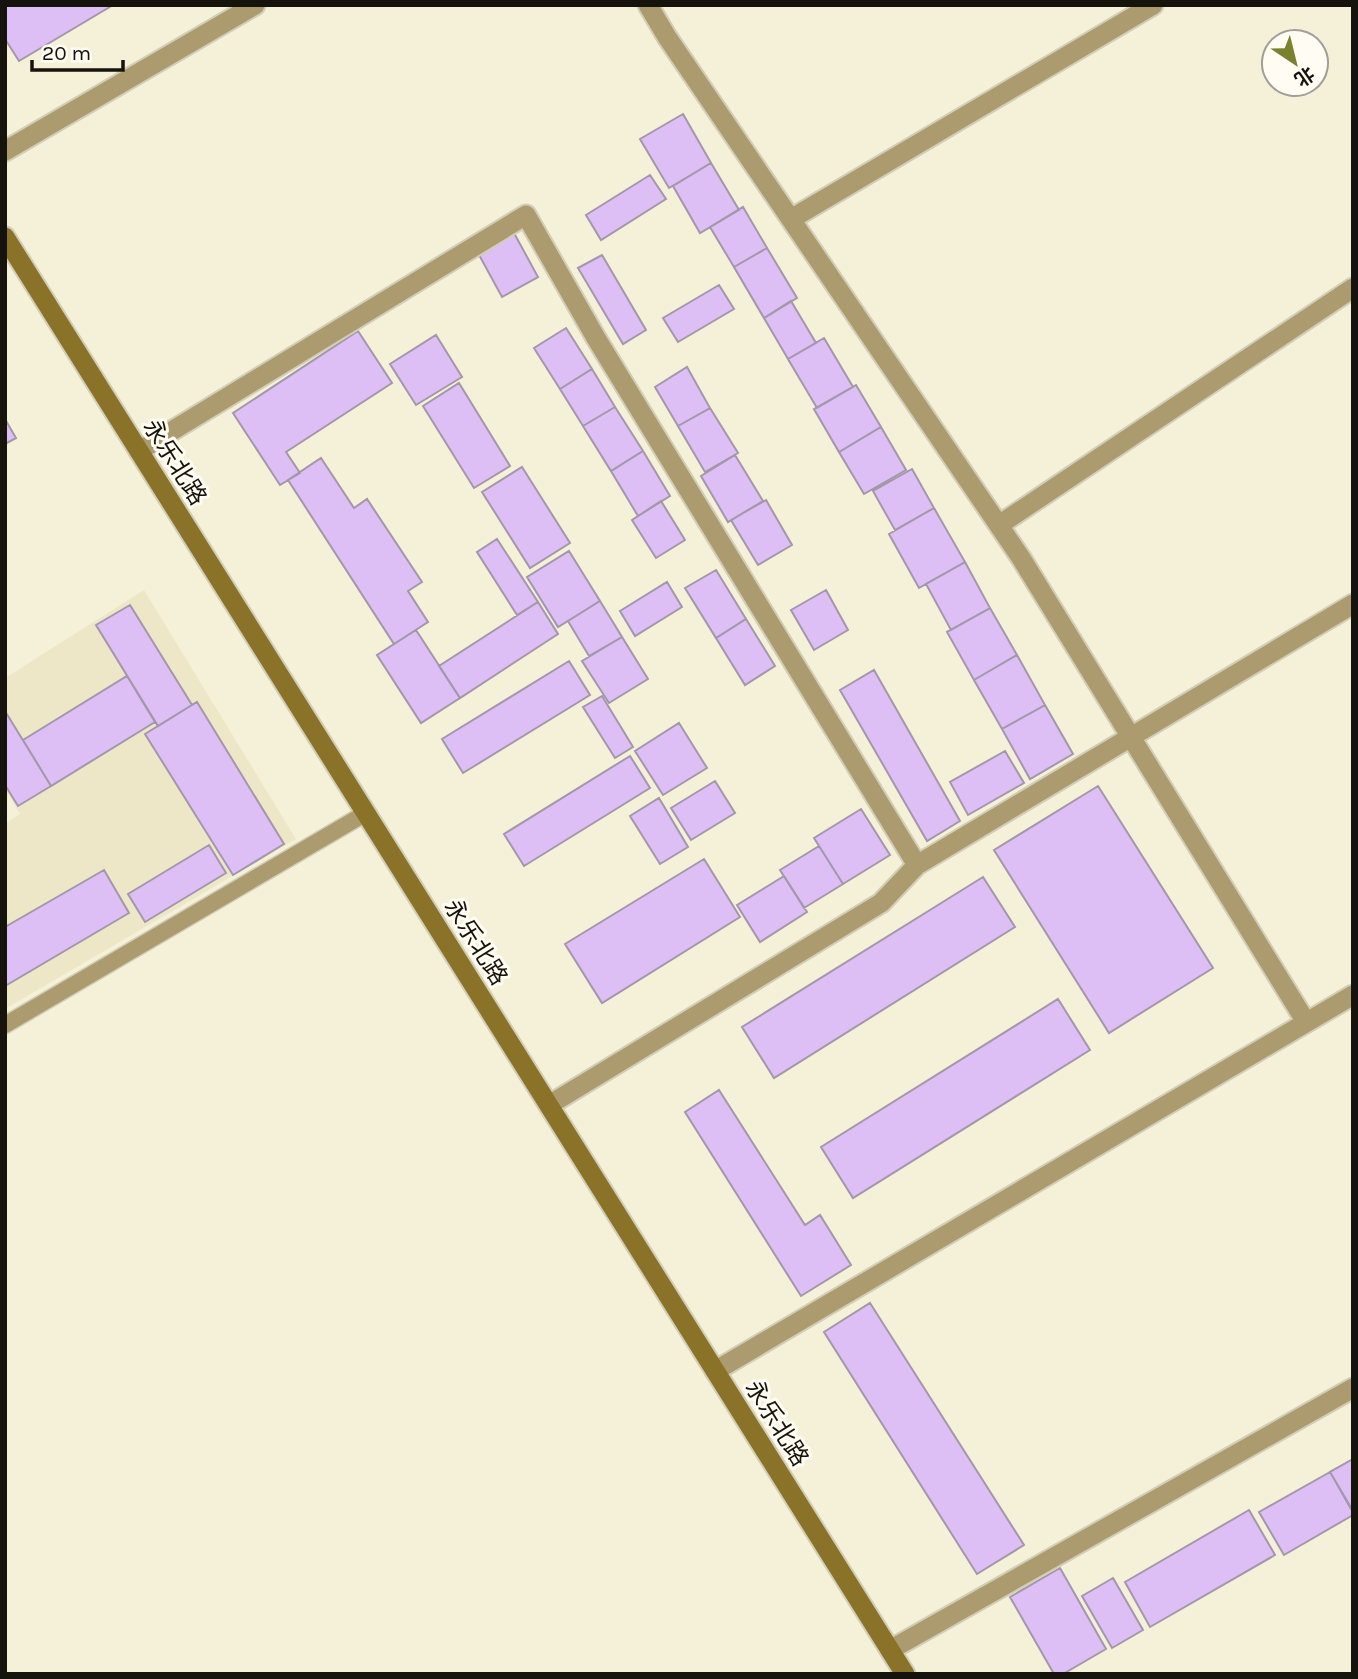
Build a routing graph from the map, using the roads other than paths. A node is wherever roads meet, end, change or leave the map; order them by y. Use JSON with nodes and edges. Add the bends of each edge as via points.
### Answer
{"nodes":[{"id":1,"x":255,"y":5,"type":"edge"},
{"id":2,"x":648,"y":5,"type":"edge"},
{"id":3,"x":1153,"y":5,"type":"edge"},
{"id":4,"x":5,"y":151,"type":"edge"},
{"id":5,"x":791,"y":219,"type":"junction"},
{"id":6,"x":5,"y":237,"type":"edge"},
{"id":7,"x":1353,"y":288,"type":"edge"},
{"id":8,"x":139,"y":451,"type":"junction"},
{"id":9,"x":999,"y":525,"type":"junction"},
{"id":10,"x":1353,"y":604,"type":"edge"},
{"id":11,"x":1130,"y":736,"type":"junction"},
{"id":12,"x":366,"y":813,"type":"junction"},
{"id":13,"x":917,"y":865,"type":"junction"},
{"id":14,"x":1353,"y":995,"type":"edge"},
{"id":15,"x":1306,"y":1023,"type":"junction"},
{"id":16,"x":5,"y":1025,"type":"edge"},
{"id":17,"x":549,"y":1105,"type":"junction"},
{"id":18,"x":715,"y":1371,"type":"junction"},
{"id":19,"x":1353,"y":1388,"type":"edge"},
{"id":20,"x":890,"y":1650,"type":"junction"},
{"id":21,"x":905,"y":1674,"type":"edge"}],
"edges":[{"from":1,"to":4,"type":"street"},
{"from":2,"to":5,"type":"street"},
{"from":3,"to":5,"type":"street"},
{"from":5,"to":9,"type":"street"},
{"from":6,"to":8,"type":"main road","name":"永乐北路"},
{"from":7,"to":9,"type":"street"},
{"from":8,"to":12,"type":"main road","name":"永乐北路"},
{"from":8,"to":13,"type":"street","via":[[526,215]]},
{"from":9,"to":11,"type":"street"},
{"from":10,"to":11,"type":"street"},
{"from":11,"to":13,"type":"street"},
{"from":11,"to":15,"type":"street"},
{"from":12,"to":16,"type":"lane"},
{"from":12,"to":17,"type":"main road","name":"永乐北路"},
{"from":13,"to":17,"type":"street","via":[[881,903]]},
{"from":14,"to":15,"type":"street"},
{"from":15,"to":18,"type":"street"},
{"from":17,"to":18,"type":"main road","name":"永乐北路"},
{"from":18,"to":20,"type":"main road","name":"永乐北路"},
{"from":19,"to":20,"type":"street"},
{"from":20,"to":21,"type":"main road","name":"永乐北路"}]}
